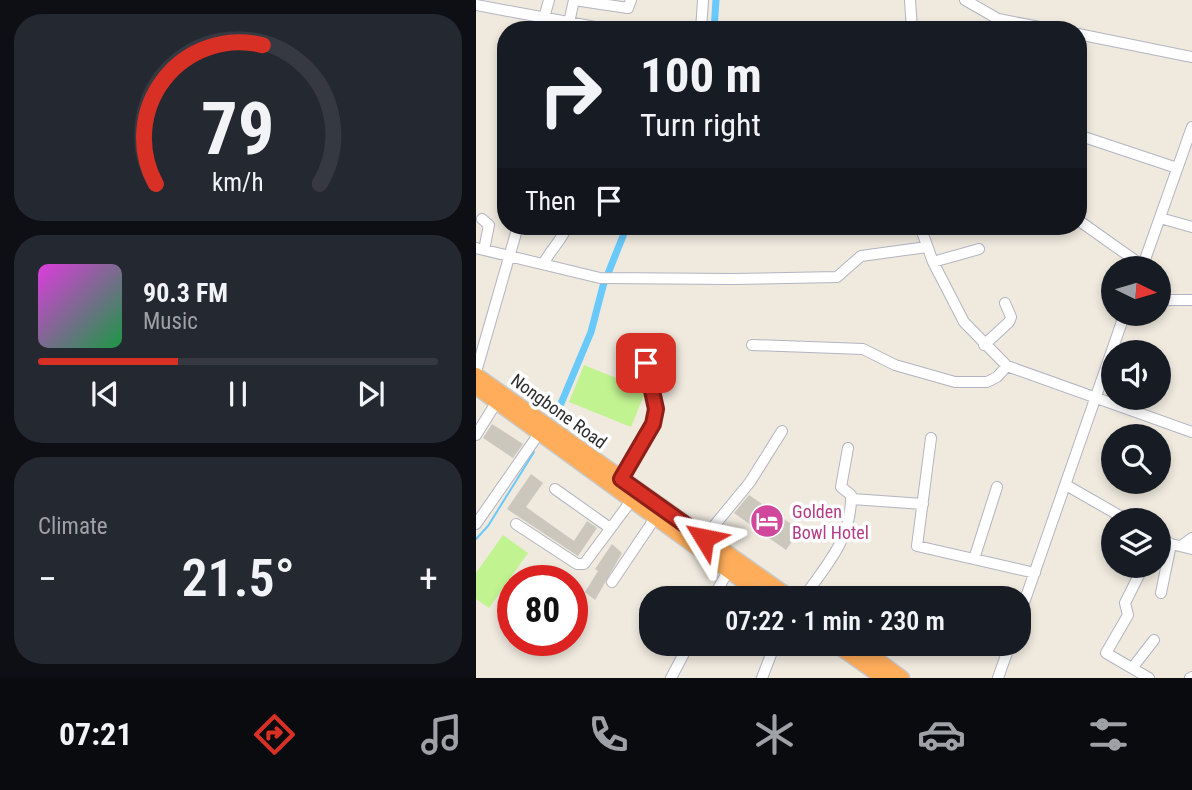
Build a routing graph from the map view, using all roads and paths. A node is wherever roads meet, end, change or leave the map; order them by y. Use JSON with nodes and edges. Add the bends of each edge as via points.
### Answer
{"nodes":[{"id":1,"x":549,"y":0,"type":"edge"},
{"id":2,"x":574,"y":0,"type":"edge"},
{"id":3,"x":631,"y":0,"type":"edge"},
{"id":4,"x":703,"y":0,"type":"edge"},
{"id":5,"x":910,"y":0,"type":"edge"},
{"id":6,"x":965,"y":0,"type":"edge"},
{"id":7,"x":476,"y":5,"type":"edge"},
{"id":8,"x":544,"y":19,"type":"junction"},
{"id":9,"x":998,"y":19,"type":"joint"},
{"id":10,"x":550,"y":21,"type":"edge"},
{"id":11,"x":569,"y":21,"type":"edge"},
{"id":12,"x":702,"y":21,"type":"edge"},
{"id":13,"x":911,"y":21,"type":"edge"},
{"id":14,"x":1008,"y":21,"type":"edge"},
{"id":15,"x":1087,"y":36,"type":"edge"},
{"id":16,"x":1192,"y":57,"type":"edge"},
{"id":17,"x":1192,"y":127,"type":"edge"},
{"id":18,"x":1087,"y":138,"type":"edge"},
{"id":19,"x":1177,"y":168,"type":"junction"},
{"id":20,"x":1160,"y":218,"type":"junction"},
{"id":21,"x":482,"y":219,"type":"dead end"},
{"id":22,"x":1087,"y":227,"type":"edge"},
{"id":23,"x":1192,"y":227,"type":"edge"},
{"id":24,"x":516,"y":235,"type":"edge"},
{"id":25,"x":563,"y":235,"type":"edge"},
{"id":26,"x":923,"y":235,"type":"edge"},
{"id":27,"x":927,"y":247,"type":"junction"},
{"id":28,"x":979,"y":248,"type":"dead end"},
{"id":29,"x":480,"y":249,"type":"edge"},
{"id":30,"x":510,"y":255,"type":"junction"},
{"id":31,"x":1127,"y":256,"type":"edge"},
{"id":32,"x":1146,"y":256,"type":"edge"},
{"id":33,"x":933,"y":262,"type":"junction"},
{"id":34,"x":544,"y":263,"type":"junction"},
{"id":35,"x":1171,"y":300,"type":"edge"},
{"id":36,"x":1192,"y":300,"type":"edge"},
{"id":37,"x":1004,"y":303,"type":"dead end"},
{"id":38,"x":752,"y":345,"type":"dead end"},
{"id":39,"x":984,"y":345,"type":"junction"},
{"id":40,"x":646,"y":363,"type":"dead end"},
{"id":41,"x":1007,"y":366,"type":"junction"},
{"id":42,"x":476,"y":373,"type":"edge"},
{"id":43,"x":1101,"y":385,"type":"edge"},
{"id":44,"x":476,"y":387,"type":"edge"},
{"id":45,"x":1097,"y":397,"type":"junction"},
{"id":46,"x":496,"y":403,"type":"junction"},
{"id":47,"x":782,"y":431,"type":"dead end"},
{"id":48,"x":1192,"y":432,"type":"edge"},
{"id":49,"x":476,"y":435,"type":"edge"},
{"id":50,"x":538,"y":435,"type":"junction"},
{"id":51,"x":931,"y":438,"type":"dead end"},
{"id":52,"x":848,"y":448,"type":"dead end"},
{"id":53,"x":621,"y":479,"type":"junction"},
{"id":54,"x":1066,"y":485,"type":"junction"},
{"id":55,"x":996,"y":487,"type":"dead end"},
{"id":56,"x":555,"y":489,"type":"dead end"},
{"id":57,"x":852,"y":499,"type":"junction"},
{"id":58,"x":631,"y":501,"type":"junction"},
{"id":59,"x":923,"y":504,"type":"junction"},
{"id":60,"x":1107,"y":508,"type":"edge"},
{"id":61,"x":655,"y":519,"type":"junction"},
{"id":62,"x":476,"y":524,"type":"edge"},
{"id":63,"x":516,"y":524,"type":"dead end"},
{"id":64,"x":610,"y":528,"type":"junction"},
{"id":65,"x":685,"y":533,"type":"junction"},
{"id":66,"x":704,"y":538,"type":"junction"},
{"id":67,"x":1192,"y":538,"type":"edge"},
{"id":68,"x":1171,"y":543,"type":"edge"},
{"id":69,"x":1176,"y":545,"type":"junction"},
{"id":70,"x":1192,"y":549,"type":"edge"},
{"id":71,"x":974,"y":559,"type":"junction"},
{"id":72,"x":728,"y":571,"type":"junction"},
{"id":73,"x":1035,"y":573,"type":"junction"},
{"id":74,"x":1138,"y":578,"type":"edge"},
{"id":75,"x":612,"y":582,"type":"dead end"},
{"id":76,"x":720,"y":586,"type":"edge"},
{"id":77,"x":749,"y":586,"type":"edge"},
{"id":78,"x":774,"y":586,"type":"edge"},
{"id":79,"x":811,"y":586,"type":"edge"},
{"id":80,"x":1030,"y":586,"type":"edge"},
{"id":81,"x":1161,"y":593,"type":"dead end"},
{"id":82,"x":1154,"y":640,"type":"dead end"},
{"id":83,"x":683,"y":656,"type":"edge"},
{"id":84,"x":770,"y":656,"type":"edge"},
{"id":85,"x":852,"y":656,"type":"edge"},
{"id":86,"x":872,"y":656,"type":"edge"},
{"id":87,"x":1006,"y":656,"type":"edge"},
{"id":88,"x":1133,"y":667,"type":"junction"},
{"id":89,"x":671,"y":678,"type":"edge"},
{"id":90,"x":762,"y":678,"type":"edge"},
{"id":91,"x":883,"y":678,"type":"edge"},
{"id":92,"x":902,"y":678,"type":"edge"},
{"id":93,"x":998,"y":678,"type":"edge"},
{"id":94,"x":1149,"y":678,"type":"edge"}],
"edges":[{"from":1,"to":8,"type":"street"},
{"from":2,"to":3,"type":"street","via":[[628,8]]},
{"from":2,"to":11,"type":"street"},
{"from":4,"to":12,"type":"street"},
{"from":5,"to":13,"type":"street"},
{"from":6,"to":9,"type":"street"},
{"from":7,"to":8,"type":"street"},
{"from":8,"to":10,"type":"street"},
{"from":9,"to":14,"type":"street"},
{"from":15,"to":16,"type":"street"},
{"from":17,"to":19,"type":"street"},
{"from":18,"to":19,"type":"street"},
{"from":19,"to":20,"type":"street"},
{"from":20,"to":23,"type":"street"},
{"from":20,"to":32,"type":"street"},
{"from":21,"to":29,"type":"street","via":[[490,230]]},
{"from":22,"to":31,"type":"street"},
{"from":24,"to":30,"type":"street"},
{"from":25,"to":34,"type":"street"},
{"from":26,"to":27,"type":"street"},
{"from":27,"to":33,"type":"street"},
{"from":27,"to":34,"type":"street","via":[[861,256],[831,278],[600,278]]},
{"from":28,"to":33,"type":"street"},
{"from":29,"to":30,"type":"street"},
{"from":30,"to":34,"type":"street"},
{"from":30,"to":42,"type":"street"},
{"from":33,"to":39,"type":"street","via":[[964,322]]},
{"from":35,"to":36,"type":"street"},
{"from":37,"to":39,"type":"street","via":[[1009,322]]},
{"from":38,"to":41,"type":"street","via":[[863,349],[895,365],[955,382],[986,382]]},
{"from":39,"to":41,"type":"street"},
{"from":40,"to":53,"type":"street","via":[[656,409],[653,424]]},
{"from":41,"to":45,"type":"street"},
{"from":42,"to":53,"type":"highway","name":"Nongbone Road"},
{"from":43,"to":45,"type":"street"},
{"from":44,"to":46,"type":"highway","name":"Nongbone Road"},
{"from":45,"to":48,"type":"street"},
{"from":45,"to":54,"type":"street"},
{"from":46,"to":49,"type":"street"},
{"from":46,"to":50,"type":"highway","name":"Nongbone Road"},
{"from":47,"to":66,"type":"street","via":[[758,472]]},
{"from":50,"to":58,"type":"highway","name":"Nongbone Road"},
{"from":50,"to":62,"type":"street"},
{"from":51,"to":59,"type":"street"},
{"from":52,"to":57,"type":"street","via":[[841,487]]},
{"from":53,"to":65,"type":"highway","name":"Nongbone Road"},
{"from":54,"to":60,"type":"street"},
{"from":54,"to":73,"type":"street"},
{"from":55,"to":71,"type":"street"},
{"from":56,"to":64,"type":"street"},
{"from":57,"to":59,"type":"street"},
{"from":57,"to":79,"type":"street","via":[[845,538]]},
{"from":58,"to":61,"type":"highway","name":"Nongbone Road"},
{"from":58,"to":64,"type":"street"},
{"from":59,"to":71,"type":"street","via":[[917,546]]},
{"from":61,"to":65,"type":"highway","name":"Nongbone Road"},
{"from":61,"to":75,"type":"street"},
{"from":63,"to":64,"type":"street","via":[[576,564],[584,564]]},
{"from":65,"to":66,"type":"highway","name":"Nongbone Road"},
{"from":65,"to":72,"type":"highway","name":"Nongbone Road"},
{"from":66,"to":78,"type":"highway","name":"Nongbone Road"},
{"from":67,"to":69,"type":"street"},
{"from":68,"to":69,"type":"street"},
{"from":69,"to":70,"type":"street"},
{"from":69,"to":81,"type":"street"},
{"from":71,"to":73,"type":"street"},
{"from":72,"to":76,"type":"street"},
{"from":72,"to":77,"type":"highway","name":"Nongbone Road"},
{"from":73,"to":80,"type":"street"},
{"from":74,"to":88,"type":"street","via":[[1125,603],[1128,615],[1106,653]]},
{"from":82,"to":88,"type":"street"},
{"from":83,"to":89,"type":"street"},
{"from":84,"to":90,"type":"street"},
{"from":85,"to":91,"type":"highway"},
{"from":86,"to":92,"type":"highway"},
{"from":87,"to":93,"type":"street"},
{"from":88,"to":94,"type":"street"}]}
